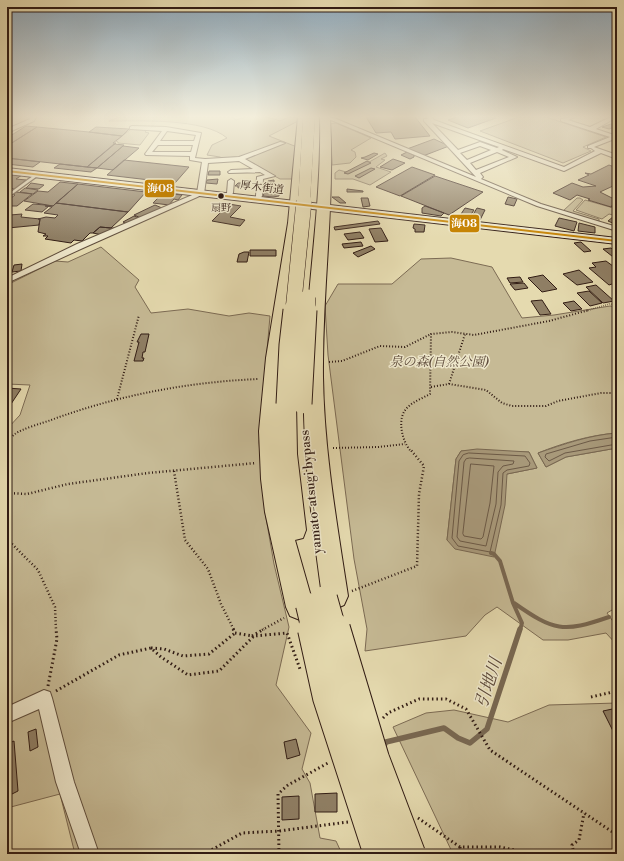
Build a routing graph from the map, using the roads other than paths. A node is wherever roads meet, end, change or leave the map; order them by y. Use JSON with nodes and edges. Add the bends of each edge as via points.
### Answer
{"nodes":[{"id":1,"x":192,"y":157,"type":"edge"},
{"id":2,"x":245,"y":157,"type":"edge"},
{"id":3,"x":300,"y":157,"type":"edge"},
{"id":4,"x":307,"y":157,"type":"edge"},
{"id":5,"x":322,"y":157,"type":"edge"},
{"id":6,"x":326,"y":157,"type":"edge"},
{"id":7,"x":422,"y":157,"type":"edge"},
{"id":8,"x":462,"y":157,"type":"edge"},
{"id":9,"x":479,"y":157,"type":"edge"},
{"id":10,"x":514,"y":157,"type":"edge"},
{"id":11,"x":532,"y":157,"type":"edge"},
{"id":12,"x":588,"y":157,"type":"edge"},
{"id":13,"x":240,"y":159,"type":"junction"},
{"id":14,"x":204,"y":161,"type":"junction"},
{"id":15,"x":467,"y":162,"type":"junction"},
{"id":16,"x":262,"y":170,"type":"junction"},
{"id":17,"x":7,"y":171,"type":"edge"},
{"id":18,"x":231,"y":172,"type":"dead end"},
{"id":19,"x":476,"y":172,"type":"junction"},
{"id":20,"x":38,"y":174,"type":"junction"},
{"id":21,"x":231,"y":180,"type":"dead end"},
{"id":22,"x":485,"y":184,"type":"junction"},
{"id":23,"x":201,"y":193,"type":"junction"},
{"id":24,"x":228,"y":196,"type":"junction"},
{"id":25,"x":7,"y":197,"type":"edge"},
{"id":26,"x":257,"y":200,"type":"junction"},
{"id":27,"x":297,"y":204,"type":"junction"},
{"id":28,"x":324,"y":207,"type":"junction"},
{"id":29,"x":617,"y":228,"type":"edge"},
{"id":30,"x":617,"y":241,"type":"edge"},
{"id":31,"x":7,"y":281,"type":"edge"},
{"id":32,"x":294,"y":404,"type":"junction"},
{"id":33,"x":316,"y":603,"type":"junction"},
{"id":34,"x":340,"y":695,"type":"junction"},
{"id":35,"x":7,"y":714,"type":"edge"},
{"id":36,"x":90,"y":854,"type":"edge"},
{"id":37,"x":380,"y":854,"type":"edge"},
{"id":38,"x":409,"y":854,"type":"edge"}],
"edges":[{"from":1,"to":14,"type":"street"},
{"from":2,"to":13,"type":"street"},
{"from":3,"to":27,"type":"highway"},
{"from":4,"to":32,"type":"highway","name":"yamato-atsugi bypass","bridge":true,"via":[[303,217],[288,345]]},
{"from":5,"to":32,"type":"highway","name":"yamato-atsugi bypass","bridge":true,"via":[[304,345]]},
{"from":6,"to":28,"type":"highway"},
{"from":7,"to":22,"type":"street"},
{"from":8,"to":15,"type":"street"},
{"from":9,"to":15,"type":"street"},
{"from":10,"to":19,"type":"street"},
{"from":11,"to":12,"type":"street","via":[[564,169]]},
{"from":13,"to":14,"type":"street"},
{"from":13,"to":16,"type":"street"},
{"from":14,"to":23,"type":"street"},
{"from":15,"to":19,"type":"street"},
{"from":16,"to":18,"type":"street"},
{"from":16,"to":26,"type":"street","via":[[272,176],[260,177]]},
{"from":17,"to":20,"type":"street","name":"厚木街道"},
{"from":19,"to":22,"type":"street"},
{"from":20,"to":23,"type":"street","name":"厚木街道"},
{"from":20,"to":25,"type":"lane"},
{"from":21,"to":24,"type":"street"},
{"from":22,"to":29,"type":"street","via":[[539,205]]},
{"from":23,"to":24,"type":"street","name":"厚木街道"},
{"from":23,"to":31,"type":"street"},
{"from":24,"to":26,"type":"street","name":"厚木街道"},
{"from":26,"to":27,"type":"street","name":"厚木街道"},
{"from":27,"to":28,"type":"street","name":"厚木街道"},
{"from":27,"to":33,"type":"highway","via":[[277,345],[271,430],[272,479],[281,532]]},
{"from":28,"to":30,"type":"street","name":"厚木街道"},
{"from":28,"to":33,"type":"highway","via":[[314,346],[313,411],[321,498]]},
{"from":32,"to":33,"type":"highway","name":"yamato-atsugi bypass","via":[[286,454],[294,527]]},
{"from":33,"to":34,"type":"highway","name":"yamato-atsugi bypass","bridge":true},
{"from":34,"to":37,"type":"highway","name":"yamato-atsugi bypass","bridge":true,"via":[[359,792]]},
{"from":34,"to":38,"type":"highway","name":"yamato-atsugi bypass","bridge":true,"via":[[371,757]]},
{"from":35,"to":36,"type":"street","via":[[44,698],[64,782]]}]}
